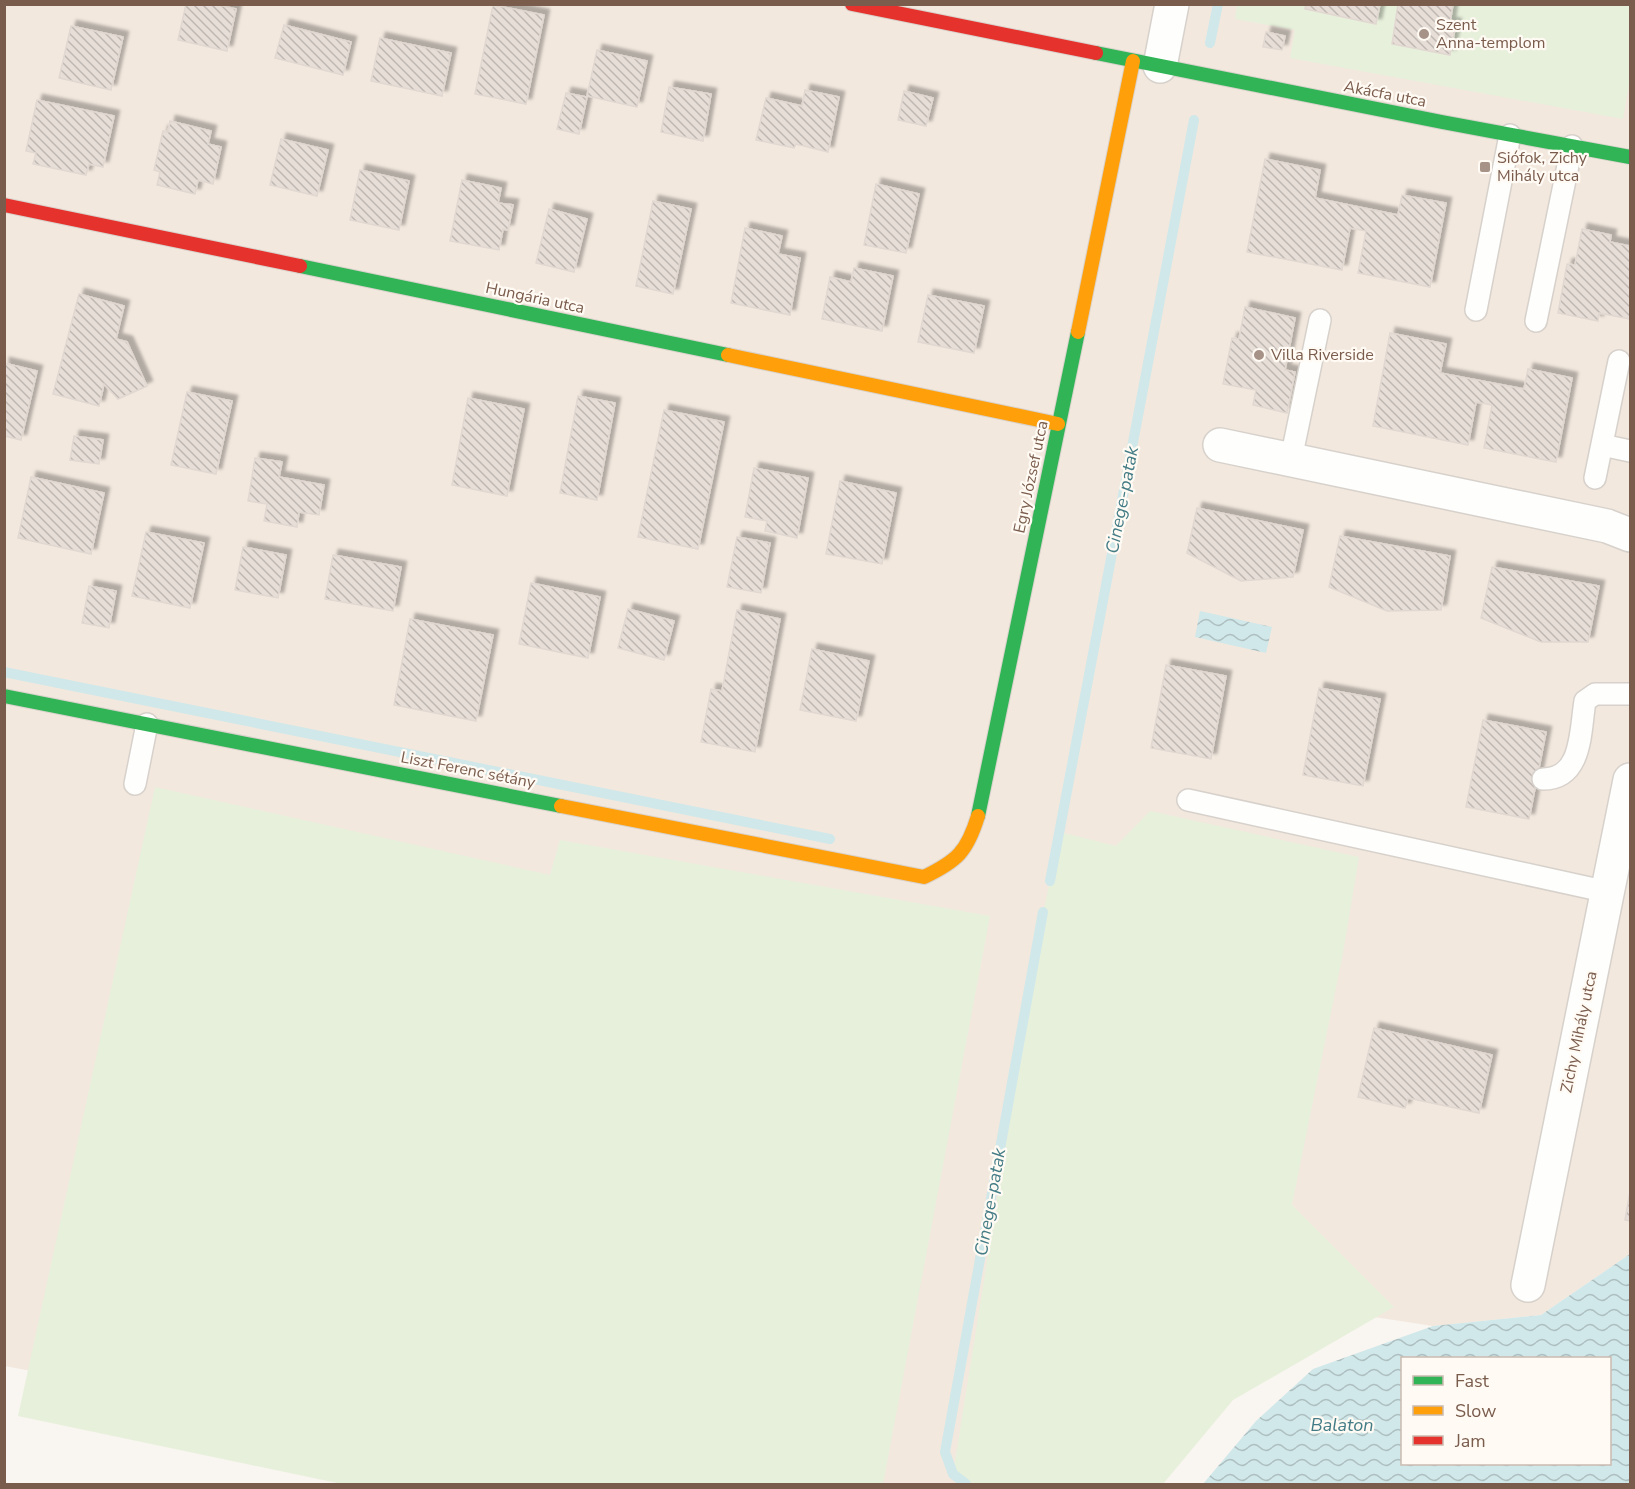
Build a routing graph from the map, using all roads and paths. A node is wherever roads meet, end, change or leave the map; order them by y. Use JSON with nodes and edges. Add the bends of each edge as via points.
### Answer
{"nodes":[{"id":1,"x":852,"y":4,"type":"edge"},
{"id":2,"x":1172,"y":4,"type":"edge"},
{"id":3,"x":1147,"y":63,"type":"junction"},
{"id":4,"x":1510,"y":135,"type":"junction"},
{"id":5,"x":1572,"y":146,"type":"junction"},
{"id":6,"x":1630,"y":157,"type":"edge"},
{"id":7,"x":4,"y":205,"type":"edge"},
{"id":8,"x":1476,"y":310,"type":"dead end"},
{"id":9,"x":1320,"y":320,"type":"dead end"},
{"id":10,"x":1536,"y":321,"type":"dead end"},
{"id":11,"x":1619,"y":361,"type":"dead end"},
{"id":12,"x":1059,"y":424,"type":"junction"},
{"id":13,"x":1220,"y":445,"type":"dead end"},
{"id":14,"x":1602,"y":445,"type":"junction"},
{"id":15,"x":1630,"y":451,"type":"edge"},
{"id":16,"x":1291,"y":459,"type":"junction"},
{"id":17,"x":1595,"y":478,"type":"dead end"},
{"id":18,"x":1630,"y":535,"type":"edge"},
{"id":19,"x":1630,"y":694,"type":"edge"},
{"id":20,"x":4,"y":696,"type":"edge"},
{"id":21,"x":147,"y":724,"type":"junction"},
{"id":22,"x":1543,"y":779,"type":"dead end"},
{"id":23,"x":1630,"y":780,"type":"edge"},
{"id":24,"x":135,"y":784,"type":"dead end"},
{"id":25,"x":1188,"y":800,"type":"dead end"},
{"id":26,"x":924,"y":877,"type":"joint"},
{"id":27,"x":1619,"y":895,"type":"edge"},
{"id":28,"x":1528,"y":1285,"type":"dead end"}],
"edges":[{"from":1,"to":3,"type":"street","name":"Akácfa utca"},
{"from":2,"to":3,"type":"street"},
{"from":3,"to":4,"type":"street","name":"Akácfa utca"},
{"from":3,"to":12,"type":"street","name":"Egry József utca"},
{"from":4,"to":5,"type":"street","name":"Akácfa utca"},
{"from":4,"to":8,"type":"lane"},
{"from":5,"to":6,"type":"street","name":"Akácfa utca"},
{"from":5,"to":10,"type":"lane"},
{"from":7,"to":12,"type":"street","name":"Hungária utca"},
{"from":9,"to":16,"type":"lane"},
{"from":11,"to":14,"type":"lane"},
{"from":12,"to":26,"type":"street","name":"Egry József utca","via":[[977,818],[969,844],[954,863]]},
{"from":13,"to":16,"type":"street"},
{"from":14,"to":15,"type":"lane"},
{"from":14,"to":17,"type":"lane"},
{"from":16,"to":18,"type":"street","via":[[1607,526]]},
{"from":19,"to":22,"type":"lane","via":[[1595,694],[1585,701],[1576,758],[1567,772],[1556,779]]},
{"from":20,"to":21,"type":"street","name":"Liszt Ferenc sétány"},
{"from":21,"to":24,"type":"lane"},
{"from":21,"to":26,"type":"street","name":"Liszt Ferenc sétány"},
{"from":23,"to":27,"type":"street","name":"Zichy Mihály utca"},
{"from":25,"to":27,"type":"lane"},
{"from":27,"to":28,"type":"street","name":"Zichy Mihály utca"}]}
